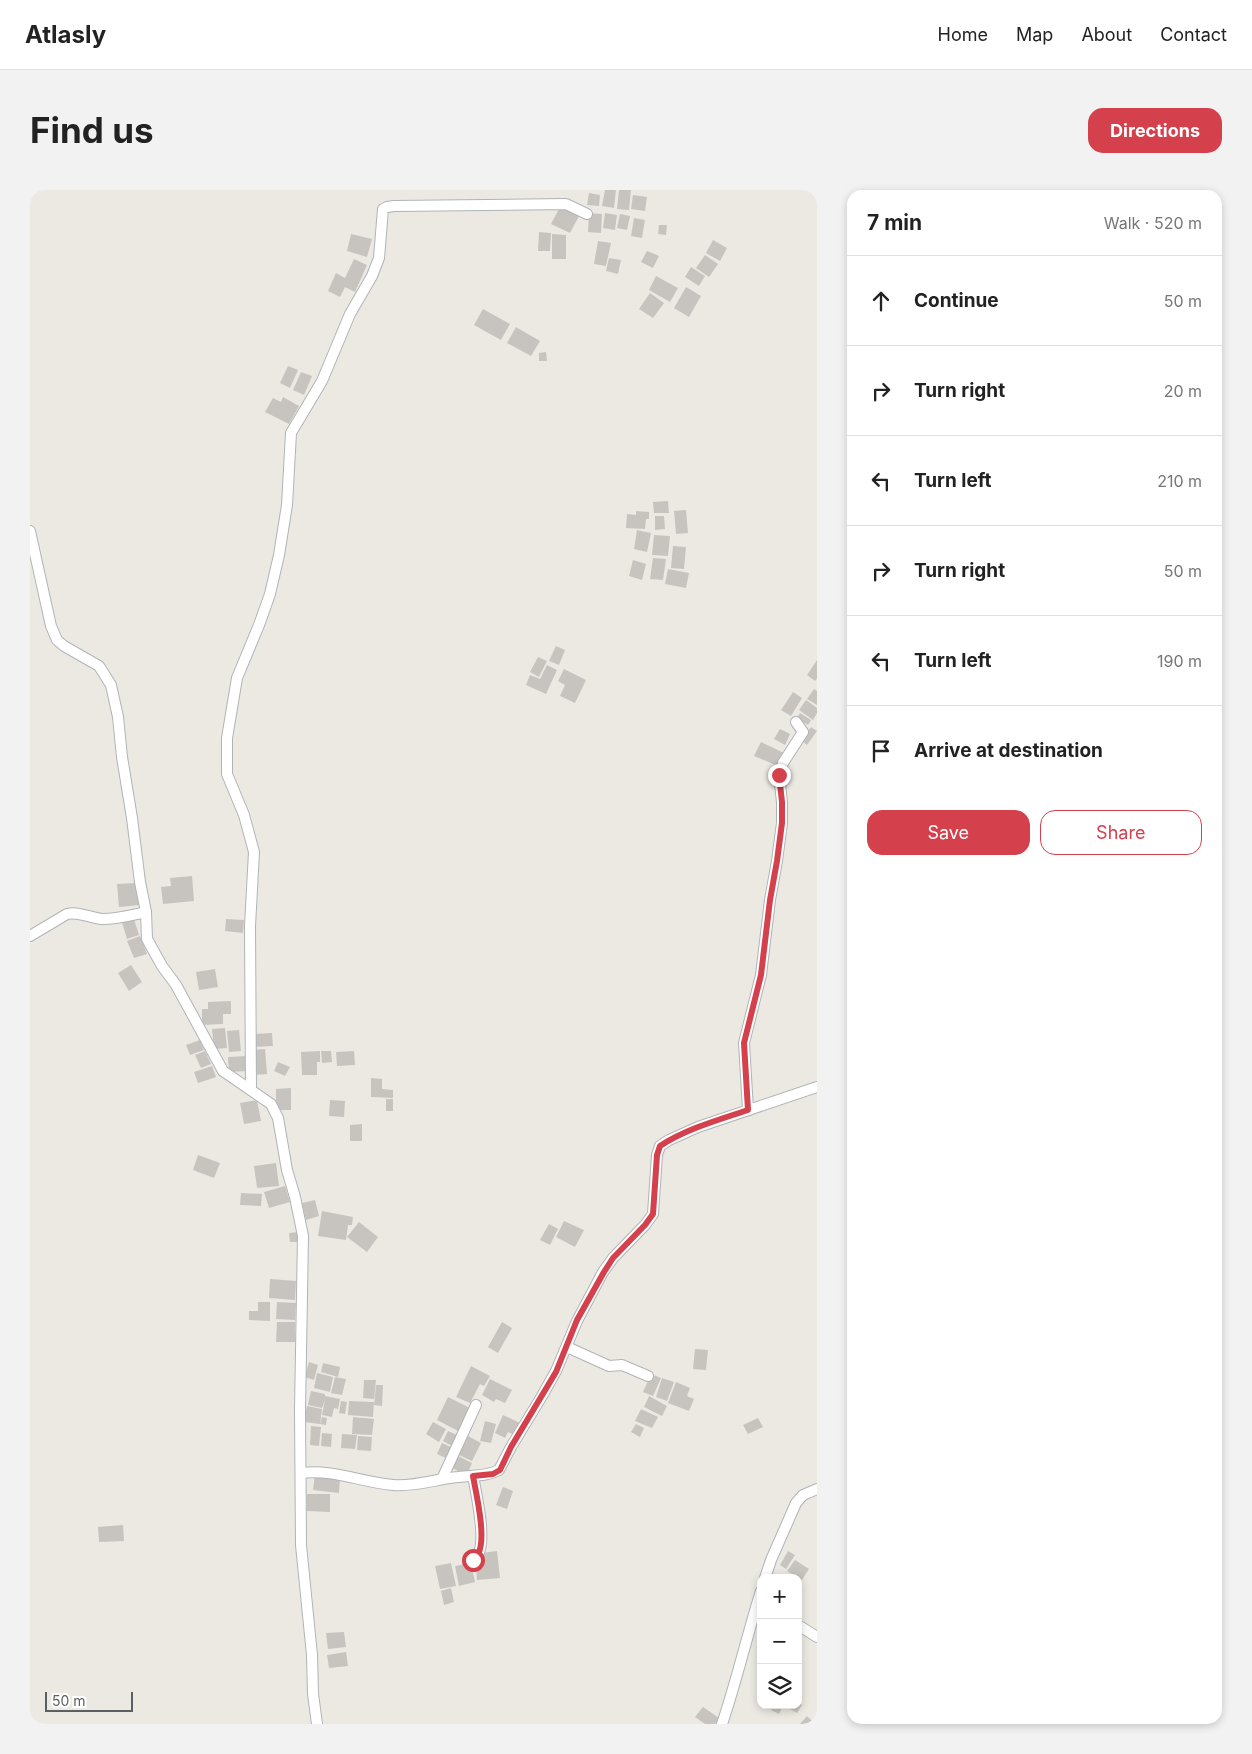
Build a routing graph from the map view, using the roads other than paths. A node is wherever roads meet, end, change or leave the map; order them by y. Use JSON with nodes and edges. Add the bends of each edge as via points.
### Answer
{"nodes":[{"id":1,"x":587,"y":214,"type":"dead end"},
{"id":2,"x":30,"y":531,"type":"edge"},
{"id":3,"x":796,"y":722,"type":"dead end"},
{"id":4,"x":146,"y":912,"type":"junction"},
{"id":5,"x":30,"y":936,"type":"edge"},
{"id":6,"x":817,"y":1086,"type":"edge"},
{"id":7,"x":251,"y":1090,"type":"junction"},
{"id":8,"x":748,"y":1110,"type":"junction"},
{"id":9,"x":567,"y":1347,"type":"junction"},
{"id":10,"x":648,"y":1376,"type":"dead end"},
{"id":11,"x":476,"y":1405,"type":"dead end"},
{"id":12,"x":301,"y":1473,"type":"junction"},
{"id":13,"x":473,"y":1476,"type":"junction"},
{"id":14,"x":442,"y":1479,"type":"junction"},
{"id":15,"x":817,"y":1489,"type":"edge"},
{"id":16,"x":473,"y":1560,"type":"dead end"},
{"id":17,"x":766,"y":1574,"type":"edge"},
{"id":18,"x":757,"y":1608,"type":"edge"},
{"id":19,"x":802,"y":1627,"type":"edge"},
{"id":20,"x":817,"y":1637,"type":"edge"},
{"id":21,"x":317,"y":1724,"type":"edge"},
{"id":22,"x":722,"y":1724,"type":"edge"}],
"edges":[{"from":1,"to":7,"type":"street","via":[[566,204],[394,206],[383,209],[379,258],[372,276],[350,314],[322,381],[291,433],[287,505],[279,555],[270,594],[237,678],[227,738],[227,774],[244,815],[254,852],[249,945]]},
{"from":2,"to":4,"type":"street","via":[[57,640],[99,666],[112,685]]},
{"from":3,"to":8,"type":"street","via":[[803,732],[782,763],[779,775],[782,802],[780,842],[761,975],[744,1043]]},
{"from":4,"to":5,"type":"street","via":[[104,919],[74,912]]},
{"from":4,"to":7,"type":"street","via":[[147,939],[222,1071]]},
{"from":6,"to":8,"type":"street"},
{"from":7,"to":12,"type":"street","via":[[271,1104],[278,1118],[287,1170],[302,1223]]},
{"from":8,"to":9,"type":"street","via":[[698,1127],[660,1146],[653,1214],[613,1258],[577,1320]]},
{"from":9,"to":10,"type":"street","via":[[610,1366],[622,1366]]},
{"from":9,"to":13,"type":"street","via":[[500,1470]]},
{"from":11,"to":14,"type":"street"},
{"from":12,"to":14,"type":"street","via":[[330,1473],[395,1485]]},
{"from":12,"to":21,"type":"street","via":[[301,1545]]},
{"from":13,"to":14,"type":"street"},
{"from":13,"to":16,"type":"street","via":[[481,1541],[479,1553]]},
{"from":15,"to":17,"type":"street","via":[[803,1495],[796,1503]]},
{"from":18,"to":22,"type":"street"},
{"from":19,"to":20,"type":"street"}]}
